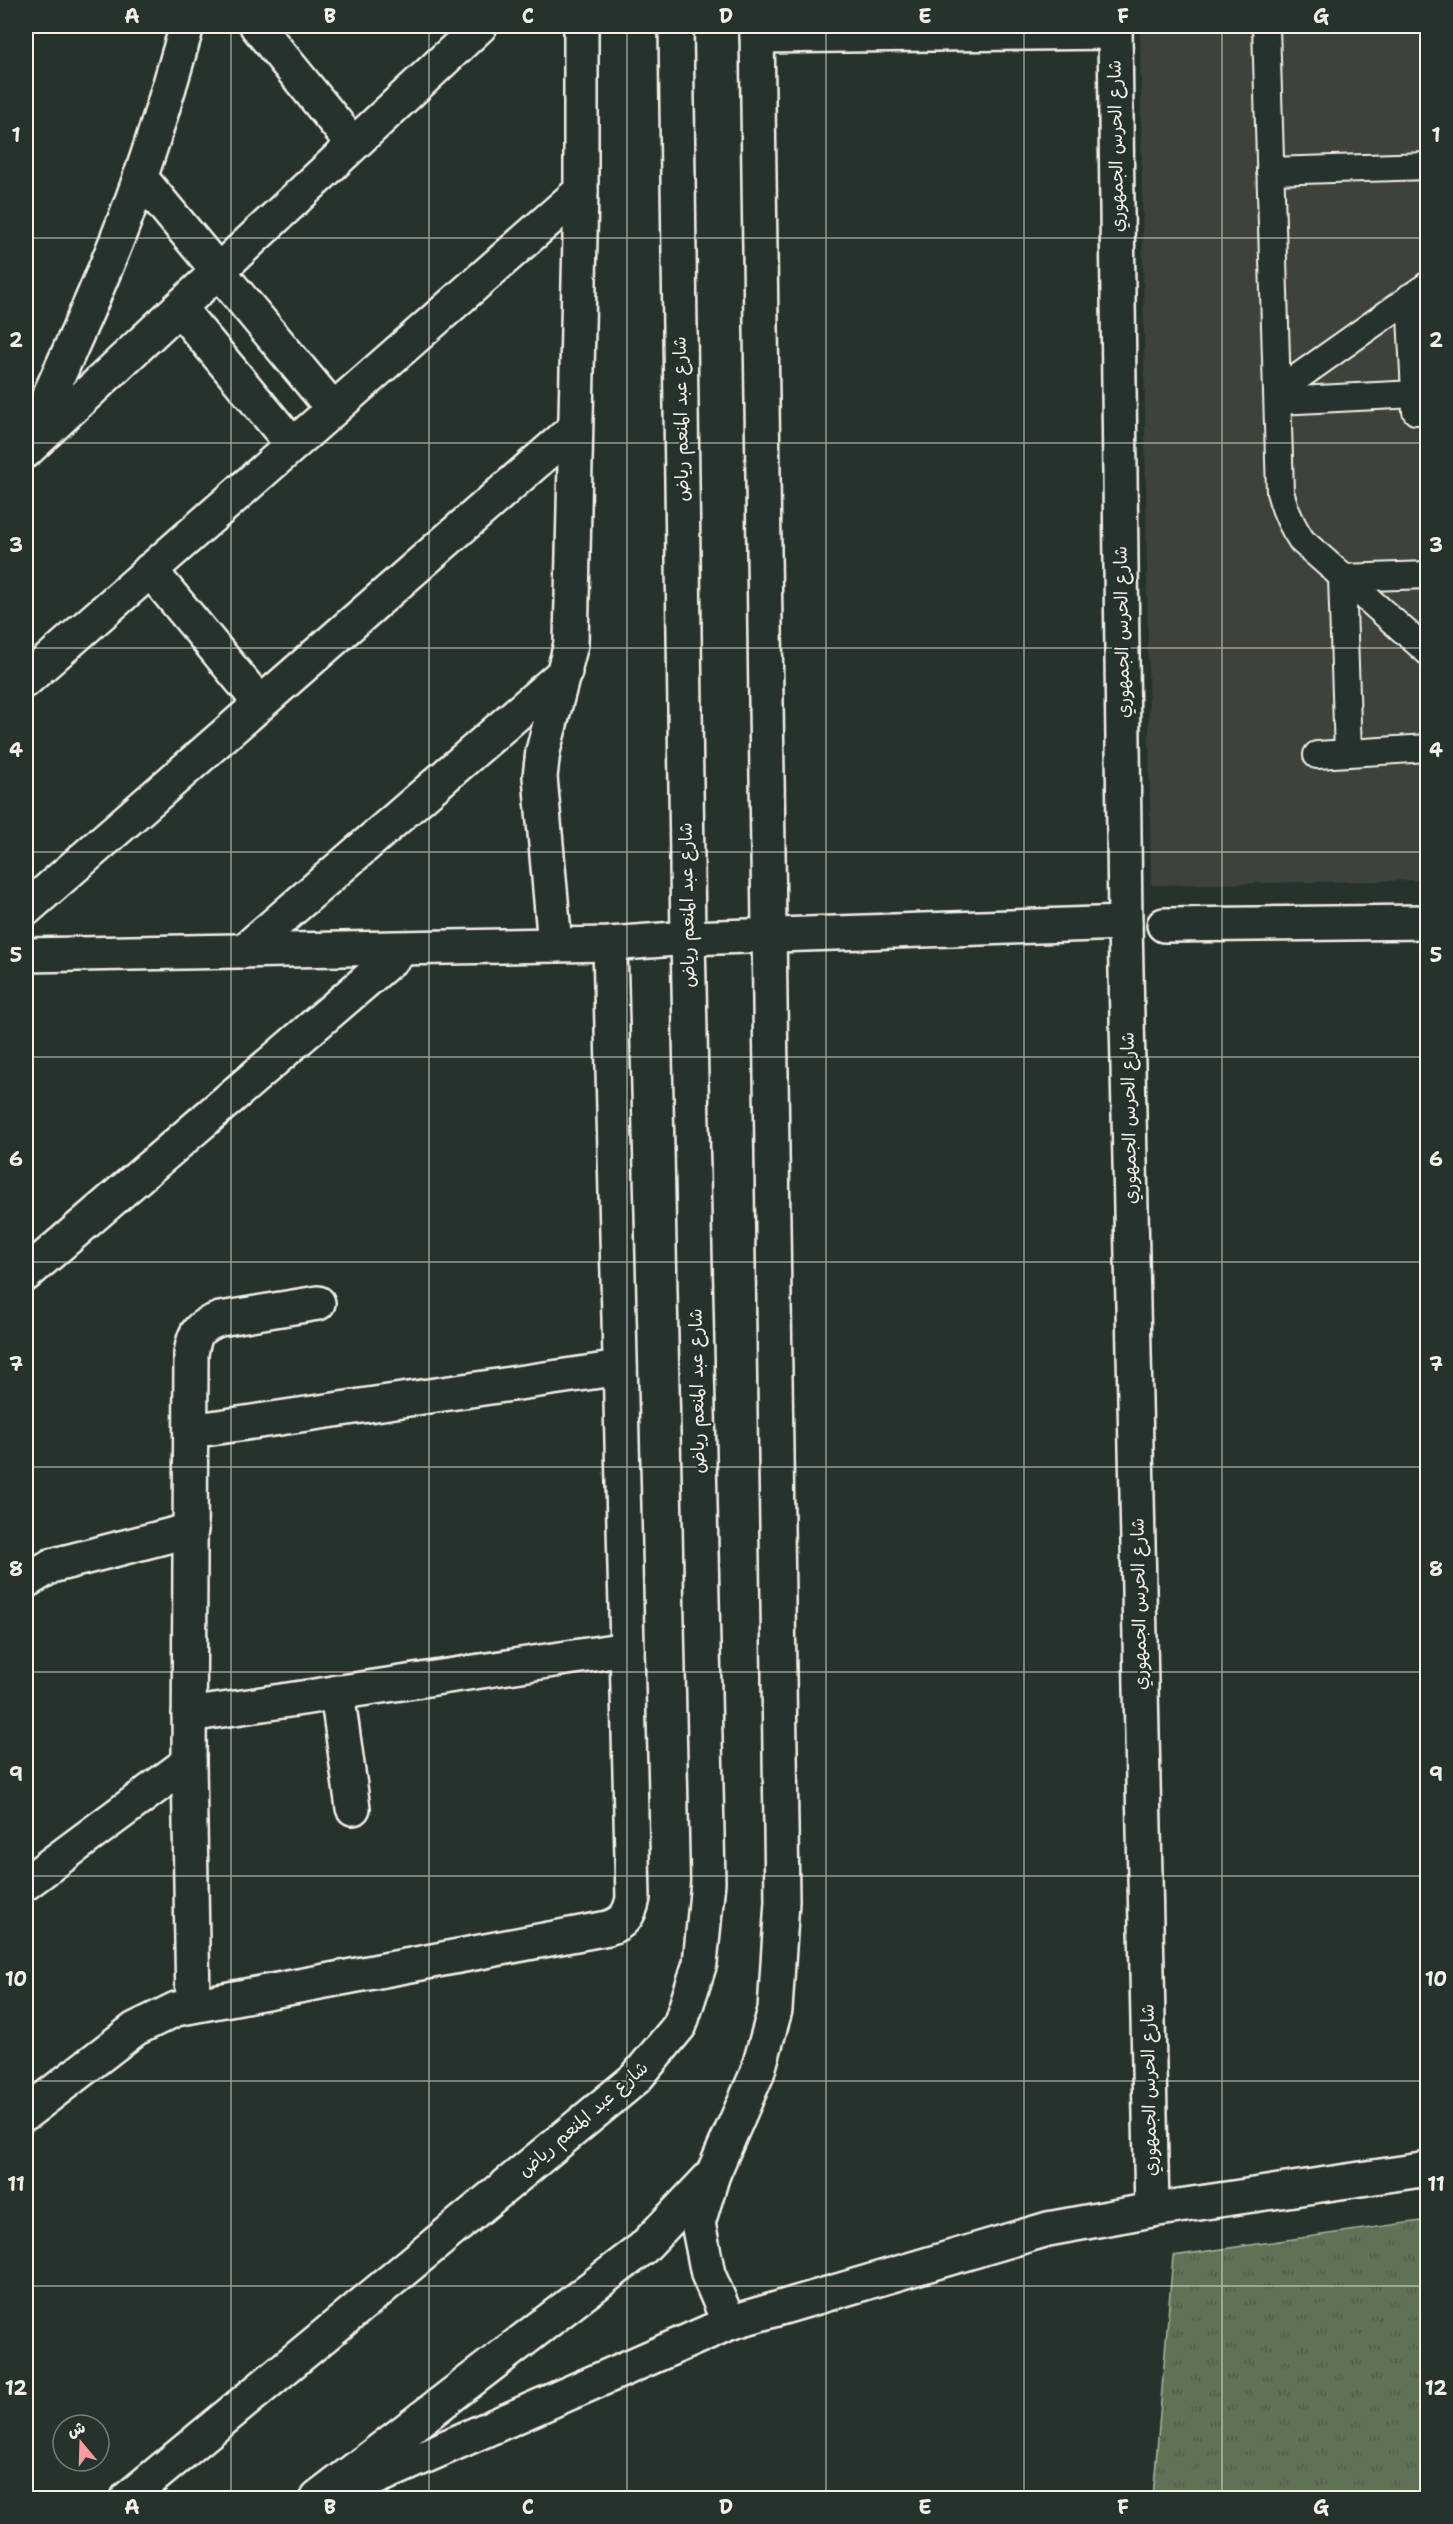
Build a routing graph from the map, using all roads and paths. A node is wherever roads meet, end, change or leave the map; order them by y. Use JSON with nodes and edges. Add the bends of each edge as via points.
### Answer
{"nodes":[{"id":1,"x":187,"y":26,"type":"edge"},
{"id":2,"x":257,"y":26,"type":"edge"},
{"id":3,"x":480,"y":26,"type":"edge"},
{"id":4,"x":580,"y":26,"type":"edge"},
{"id":5,"x":676,"y":26,"type":"edge"},
{"id":6,"x":1266,"y":26,"type":"edge"},
{"id":7,"x":1115,"y":29,"type":"edge"},
{"id":8,"x":757,"y":31,"type":"edge"},
{"id":9,"x":353,"y":144,"type":"junction"},
{"id":10,"x":1428,"y":166,"type":"edge"},
{"id":11,"x":1270,"y":171,"type":"junction"},
{"id":12,"x":140,"y":177,"type":"junction"},
{"id":13,"x":581,"y":191,"type":"junction"},
{"id":14,"x":218,"y":271,"type":"junction"},
{"id":15,"x":1419,"y":291,"type":"edge"},
{"id":16,"x":179,"y":308,"type":"junction"},
{"id":17,"x":1277,"y":397,"type":"junction"},
{"id":18,"x":333,"y":409,"type":"junction"},
{"id":19,"x":575,"y":428,"type":"junction"},
{"id":20,"x":292,"y":444,"type":"junction"},
{"id":21,"x":26,"y":450,"type":"edge"},
{"id":22,"x":150,"y":570,"type":"junction"},
{"id":23,"x":1428,"y":575,"type":"edge"},
{"id":24,"x":1342,"y":578,"type":"junction"},
{"id":25,"x":1428,"y":652,"type":"edge"},
{"id":26,"x":566,"y":672,"type":"junction"},
{"id":27,"x":26,"y":680,"type":"edge"},
{"id":28,"x":260,"y":703,"type":"junction"},
{"id":29,"x":1428,"y":748,"type":"edge"},
{"id":30,"x":1348,"y":753,"type":"junction"},
{"id":31,"x":1317,"y":755,"type":"dead end"},
{"id":32,"x":26,"y":909,"type":"edge"},
{"id":33,"x":1428,"y":922,"type":"edge"},
{"id":34,"x":1125,"y":923,"type":"junction"},
{"id":35,"x":1164,"y":926,"type":"dead end"},
{"id":36,"x":768,"y":936,"type":"junction"},
{"id":37,"x":688,"y":938,"type":"junction"},
{"id":38,"x":610,"y":944,"type":"junction"},
{"id":39,"x":555,"y":945,"type":"junction"},
{"id":40,"x":404,"y":949,"type":"junction"},
{"id":41,"x":244,"y":951,"type":"junction"},
{"id":42,"x":26,"y":955,"type":"edge"},
{"id":43,"x":26,"y":1274,"type":"edge"},
{"id":44,"x":318,"y":1303,"type":"dead end"},
{"id":45,"x":620,"y":1368,"type":"junction"},
{"id":46,"x":191,"y":1431,"type":"junction"},
{"id":47,"x":190,"y":1530,"type":"junction"},
{"id":48,"x":26,"y":1581,"type":"edge"},
{"id":49,"x":627,"y":1649,"type":"junction"},
{"id":50,"x":337,"y":1692,"type":"junction"},
{"id":51,"x":189,"y":1714,"type":"junction"},
{"id":52,"x":189,"y":1762,"type":"junction"},
{"id":53,"x":353,"y":1808,"type":"dead end"},
{"id":54,"x":26,"y":1883,"type":"edge"},
{"id":55,"x":193,"y":2006,"type":"junction"},
{"id":56,"x":26,"y":2113,"type":"edge"},
{"id":57,"x":1428,"y":2169,"type":"edge"},
{"id":58,"x":713,"y":2174,"type":"junction"},
{"id":59,"x":1152,"y":2210,"type":"junction"},
{"id":60,"x":729,"y":2323,"type":"junction"},
{"id":61,"x":128,"y":2499,"type":"edge"},
{"id":62,"x":318,"y":2499,"type":"edge"},
{"id":63,"x":330,"y":2499,"type":"edge"}],
"edges":[{"from":1,"to":12,"type":"main road"},
{"from":2,"to":9,"type":"main road"},
{"from":3,"to":9,"type":"main road"},
{"from":4,"to":13,"type":"main road"},
{"from":5,"to":37,"type":"main road","name":"شارع عبد المنعم رياض"},
{"from":6,"to":11,"type":"lane"},
{"from":7,"to":8,"type":"main road"},
{"from":7,"to":34,"type":"main road","name":"شارع الحرس الجمهوري"},
{"from":8,"to":36,"type":"main road"},
{"from":9,"to":14,"type":"main road"},
{"from":10,"to":11,"type":"lane"},
{"from":11,"to":17,"type":"lane"},
{"from":12,"to":14,"type":"main road"},
{"from":12,"to":21,"type":"main road","via":[[96,293]]},
{"from":13,"to":18,"type":"main road"},
{"from":13,"to":19,"type":"main road"},
{"from":14,"to":16,"type":"main road"},
{"from":14,"to":18,"type":"main road"},
{"from":15,"to":17,"type":"lane"},
{"from":15,"to":17,"type":"lane","via":[[1416,403]]},
{"from":16,"to":20,"type":"main road"},
{"from":16,"to":21,"type":"main road"},
{"from":17,"to":24,"type":"lane","via":[[1284,509],[1302,541]]},
{"from":18,"to":20,"type":"main road"},
{"from":19,"to":26,"type":"main road","via":[[572,633]]},
{"from":19,"to":28,"type":"main road"},
{"from":20,"to":22,"type":"main road"},
{"from":22,"to":27,"type":"main road"},
{"from":22,"to":28,"type":"main road"},
{"from":23,"to":24,"type":"lane"},
{"from":24,"to":25,"type":"lane"},
{"from":24,"to":30,"type":"lane"},
{"from":26,"to":39,"type":"main road","via":[[543,751],[540,777]]},
{"from":26,"to":41,"type":"main road"},
{"from":28,"to":32,"type":"main road"},
{"from":29,"to":30,"type":"lane"},
{"from":30,"to":31,"type":"lane"},
{"from":33,"to":35,"type":"main road"},
{"from":34,"to":36,"type":"main road"},
{"from":34,"to":59,"type":"main road","name":"شارع الحرس الجمهوري"},
{"from":36,"to":37,"type":"main road"},
{"from":36,"to":58,"type":"main road","via":[[782,1901],[775,2010],[757,2074]]},
{"from":37,"to":38,"type":"main road"},
{"from":37,"to":61,"type":"main road","name":"شارع عبد المنعم رياض","via":[[708,1882],[700,1963],[681,2025],[636,2078]]},
{"from":38,"to":39,"type":"main road"},
{"from":38,"to":45,"type":"main road"},
{"from":39,"to":40,"type":"main road"},
{"from":40,"to":41,"type":"main road"},
{"from":40,"to":43,"type":"main road"},
{"from":41,"to":42,"type":"main road"},
{"from":44,"to":46,"type":"main road","via":[[220,1319],[197,1330],[190,1354]]},
{"from":45,"to":46,"type":"main road"},
{"from":45,"to":49,"type":"main road"},
{"from":46,"to":47,"type":"main road"},
{"from":47,"to":48,"type":"main road","via":[[51,1566]]},
{"from":47,"to":51,"type":"main road"},
{"from":49,"to":50,"type":"main road"},
{"from":49,"to":55,"type":"main road","via":[[633,1898],[626,1918],[618,1925]]},
{"from":50,"to":51,"type":"main road"},
{"from":50,"to":53,"type":"main road"},
{"from":51,"to":52,"type":"main road"},
{"from":52,"to":54,"type":"main road"},
{"from":52,"to":55,"type":"main road"},
{"from":55,"to":56,"type":"main road","via":[[176,2009],[141,2025]]},
{"from":57,"to":59,"type":"main road"},
{"from":58,"to":60,"type":"main road","via":[[698,2223],[708,2274]]},
{"from":58,"to":62,"type":"main road","via":[[643,2248]]},
{"from":59,"to":60,"type":"main road","via":[[1048,2229]]},
{"from":60,"to":63,"type":"main road"}]}
